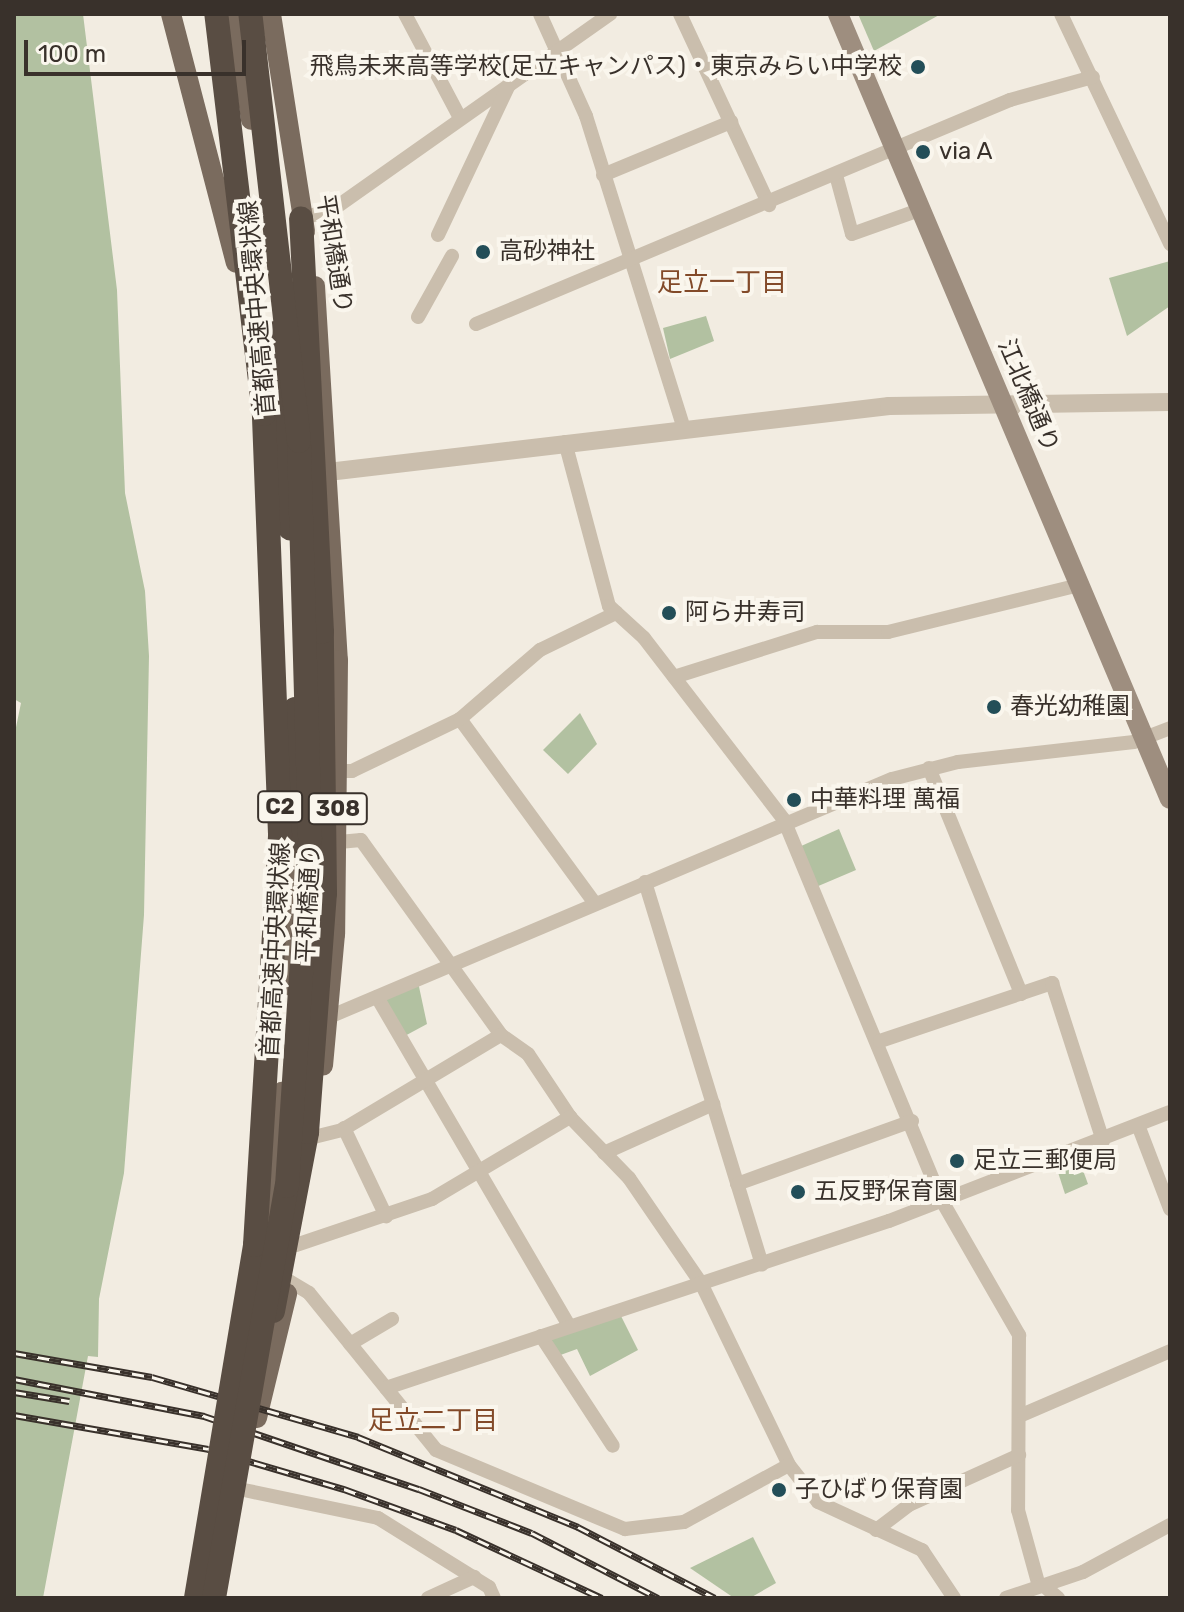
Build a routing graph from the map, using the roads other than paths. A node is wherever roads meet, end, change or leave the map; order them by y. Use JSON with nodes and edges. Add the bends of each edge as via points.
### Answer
{"nodes":[{"id":1,"x":171,"y":14,"type":"edge"},
{"id":2,"x":216,"y":14,"type":"edge"},
{"id":3,"x":235,"y":14,"type":"edge"},
{"id":4,"x":250,"y":14,"type":"edge"},
{"id":5,"x":271,"y":14,"type":"edge"},
{"id":6,"x":540,"y":14,"type":"edge"},
{"id":7,"x":610,"y":14,"type":"edge"},
{"id":8,"x":680,"y":14,"type":"edge"},
{"id":9,"x":838,"y":14,"type":"edge"},
{"id":10,"x":1061,"y":14,"type":"edge"},
{"id":11,"x":411,"y":17,"type":"edge"},
{"id":12,"x":557,"y":51,"type":"junction"},
{"id":13,"x":1093,"y":77,"type":"junction"},
{"id":14,"x":509,"y":85,"type":"junction"},
{"id":15,"x":249,"y":107,"type":"junction"},
{"id":16,"x":459,"y":116,"type":"junction"},
{"id":17,"x":731,"y":122,"type":"junction"},
{"id":18,"x":896,"y":148,"type":"junction"},
{"id":19,"x":603,"y":175,"type":"junction"},
{"id":20,"x":836,"y":175,"type":"junction"},
{"id":21,"x":769,"y":205,"type":"junction"},
{"id":22,"x":922,"y":209,"type":"junction"},
{"id":23,"x":301,"y":219,"type":"junction"},
{"id":24,"x":438,"y":235,"type":"dead end"},
{"id":25,"x":1170,"y":244,"type":"edge"},
{"id":26,"x":452,"y":256,"type":"dead end"},
{"id":27,"x":633,"y":261,"type":"junction"},
{"id":28,"x":418,"y":317,"type":"dead end"},
{"id":29,"x":476,"y":324,"type":"dead end"},
{"id":30,"x":1001,"y":400,"type":"junction"},
{"id":31,"x":1170,"y":402,"type":"edge"},
{"id":32,"x":258,"y":418,"type":"junction"},
{"id":33,"x":684,"y":428,"type":"junction"},
{"id":34,"x":565,"y":442,"type":"junction"},
{"id":35,"x":328,"y":472,"type":"junction"},
{"id":36,"x":289,"y":500,"type":"junction"},
{"id":37,"x":1080,"y":585,"type":"junction"},
{"id":38,"x":616,"y":613,"type":"junction"},
{"id":39,"x":674,"y":677,"type":"junction"},
{"id":40,"x":460,"y":719,"type":"junction"},
{"id":41,"x":1170,"y":728,"type":"edge"},
{"id":42,"x":1145,"y":739,"type":"junction"},
{"id":43,"x":929,"y":768,"type":"junction"},
{"id":44,"x":338,"y":771,"type":"junction"},
{"id":45,"x":1170,"y":799,"type":"edge"},
{"id":46,"x":784,"y":820,"type":"junction"},
{"id":47,"x":339,"y":842,"type":"junction"},
{"id":48,"x":645,"y":882,"type":"junction"},
{"id":49,"x":593,"y":901,"type":"junction"},
{"id":50,"x":450,"y":964,"type":"junction"},
{"id":51,"x":291,"y":994,"type":"junction"},
{"id":52,"x":1021,"y":994,"type":"junction"},
{"id":53,"x":377,"y":997,"type":"junction"},
{"id":54,"x":329,"y":1017,"type":"junction"},
{"id":55,"x":501,"y":1035,"type":"junction"},
{"id":56,"x":880,"y":1041,"type":"junction"},
{"id":57,"x":421,"y":1080,"type":"junction"},
{"id":58,"x":713,"y":1104,"type":"junction"},
{"id":59,"x":1170,"y":1112,"type":"edge"},
{"id":60,"x":570,"y":1117,"type":"junction"},
{"id":61,"x":912,"y":1121,"type":"junction"},
{"id":62,"x":1138,"y":1125,"type":"junction"},
{"id":63,"x":344,"y":1128,"type":"junction"},
{"id":64,"x":314,"y":1137,"type":"junction"},
{"id":65,"x":1103,"y":1141,"type":"junction"},
{"id":66,"x":604,"y":1153,"type":"junction"},
{"id":67,"x":477,"y":1171,"type":"junction"},
{"id":68,"x":737,"y":1184,"type":"junction"},
{"id":69,"x":942,"y":1201,"type":"junction"},
{"id":70,"x":1170,"y":1209,"type":"edge"},
{"id":71,"x":386,"y":1216,"type":"junction"},
{"id":72,"x":296,"y":1245,"type":"junction"},
{"id":73,"x":762,"y":1265,"type":"junction"},
{"id":74,"x":289,"y":1281,"type":"junction"},
{"id":75,"x":701,"y":1283,"type":"junction"},
{"id":76,"x":247,"y":1313,"type":"junction"},
{"id":77,"x":392,"y":1319,"type":"dead end"},
{"id":78,"x":569,"y":1326,"type":"junction"},
{"id":79,"x":541,"y":1336,"type":"junction"},
{"id":80,"x":350,"y":1344,"type":"junction"},
{"id":81,"x":1170,"y":1351,"type":"edge"},
{"id":82,"x":259,"y":1359,"type":"junction"},
{"id":83,"x":386,"y":1388,"type":"junction"},
{"id":84,"x":1024,"y":1414,"type":"junction"},
{"id":85,"x":613,"y":1446,"type":"dead end"},
{"id":86,"x":1019,"y":1455,"type":"junction"},
{"id":87,"x":789,"y":1465,"type":"junction"},
{"id":88,"x":244,"y":1490,"type":"junction"},
{"id":89,"x":1170,"y":1525,"type":"edge"},
{"id":90,"x":876,"y":1530,"type":"junction"},
{"id":91,"x":474,"y":1577,"type":"junction"},
{"id":92,"x":1041,"y":1586,"type":"junction"},
{"id":93,"x":196,"y":1598,"type":"edge"},
{"id":94,"x":204,"y":1598,"type":"edge"},
{"id":95,"x":214,"y":1598,"type":"edge"},
{"id":96,"x":224,"y":1598,"type":"edge"},
{"id":97,"x":428,"y":1598,"type":"edge"},
{"id":98,"x":494,"y":1598,"type":"edge"},
{"id":99,"x":954,"y":1598,"type":"edge"},
{"id":100,"x":1006,"y":1598,"type":"edge"},
{"id":101,"x":1058,"y":1598,"type":"edge"}],
"edges":[{"from":1,"to":32,"type":"main road","via":[[235,258]]},
{"from":2,"to":76,"type":"highway","name":"首都高速中央環状線","number":"C2","bridge":true,"via":[[255,309],[280,745],[275,1000]]},
{"from":3,"to":15,"type":"main road","name":"平和橋通り","number":"308"},
{"from":4,"to":82,"type":"highway","name":"首都高速中央環状線","number":"C2","bridge":true,"via":[[292,356],[310,704],[296,1095]]},
{"from":5,"to":23,"type":"main road","name":"平和橋通り","number":"308"},
{"from":6,"to":12,"type":"street"},
{"from":7,"to":12,"type":"street"},
{"from":8,"to":17,"type":"street"},
{"from":9,"to":18,"type":"main road","name":"江北橋通り"},
{"from":10,"to":13,"type":"street"},
{"from":11,"to":16,"type":"street"},
{"from":12,"to":14,"type":"street"},
{"from":12,"to":19,"type":"street"},
{"from":13,"to":18,"type":"street","via":[[1010,100]]},
{"from":13,"to":25,"type":"street"},
{"from":14,"to":16,"type":"street"},
{"from":14,"to":24,"type":"street"},
{"from":15,"to":36,"type":"highway"},
{"from":15,"to":51,"type":"main road","name":"平和橋通り","number":"308","via":[[286,381],[301,656]]},
{"from":16,"to":23,"type":"street","via":[[335,208]]},
{"from":17,"to":19,"type":"street"},
{"from":17,"to":21,"type":"street"},
{"from":18,"to":20,"type":"street"},
{"from":18,"to":22,"type":"main road","name":"江北橋通り"},
{"from":19,"to":27,"type":"street"},
{"from":20,"to":21,"type":"street"},
{"from":20,"to":22,"type":"street","via":[[852,234]]},
{"from":21,"to":27,"type":"street"},
{"from":22,"to":30,"type":"main road","name":"江北橋通り"},
{"from":23,"to":35,"type":"main road","name":"平和橋通り","number":"308","via":[[316,290]]},
{"from":23,"to":82,"type":"highway","bridge":true,"via":[[311,396],[323,936],[298,1196]]},
{"from":26,"to":28,"type":"street"},
{"from":27,"to":29,"type":"street"},
{"from":27,"to":33,"type":"street"},
{"from":30,"to":31,"type":"street"},
{"from":30,"to":33,"type":"street"},
{"from":30,"to":37,"type":"main road","name":"江北橋通り"},
{"from":32,"to":36,"type":"highway"},
{"from":32,"to":51,"type":"main road","via":[[273,819],[289,865]]},
{"from":33,"to":34,"type":"street"},
{"from":34,"to":35,"type":"street"},
{"from":34,"to":38,"type":"street"},
{"from":35,"to":44,"type":"main road","name":"平和橋通り","number":"308"},
{"from":36,"to":76,"type":"highway","bridge":true,"via":[[296,846],[283,1113]]},
{"from":37,"to":39,"type":"street","via":[[888,632],[817,632]]},
{"from":37,"to":42,"type":"main road","name":"江北橋通り"},
{"from":38,"to":39,"type":"street"},
{"from":38,"to":40,"type":"street","via":[[540,650]]},
{"from":39,"to":46,"type":"street"},
{"from":40,"to":44,"type":"street","via":[[352,771]]},
{"from":40,"to":49,"type":"street"},
{"from":41,"to":42,"type":"street"},
{"from":42,"to":43,"type":"street"},
{"from":42,"to":45,"type":"main road","name":"江北橋通り"},
{"from":43,"to":46,"type":"street"},
{"from":43,"to":52,"type":"street"},
{"from":44,"to":47,"type":"main road","name":"平和橋通り","number":"308"},
{"from":46,"to":48,"type":"street"},
{"from":46,"to":56,"type":"street"},
{"from":47,"to":50,"type":"street","via":[[361,840]]},
{"from":47,"to":54,"type":"main road","name":"平和橋通り","number":"308"},
{"from":48,"to":49,"type":"street"},
{"from":48,"to":58,"type":"street"},
{"from":49,"to":50,"type":"street"},
{"from":50,"to":53,"type":"street"},
{"from":50,"to":55,"type":"street"},
{"from":51,"to":94,"type":"main road","name":"平和橋通り","number":"308","via":[[260,1283]]},
{"from":52,"to":56,"type":"street"},
{"from":52,"to":65,"type":"street","via":[[1052,983]]},
{"from":53,"to":54,"type":"street"},
{"from":53,"to":57,"type":"street"},
{"from":54,"to":64,"type":"main road","name":"平和橋通り","number":"308"},
{"from":55,"to":57,"type":"street"},
{"from":55,"to":60,"type":"street","via":[[528,1054]]},
{"from":56,"to":61,"type":"street"},
{"from":57,"to":63,"type":"street"},
{"from":57,"to":67,"type":"street"},
{"from":58,"to":66,"type":"street"},
{"from":58,"to":68,"type":"street"},
{"from":59,"to":62,"type":"street"},
{"from":60,"to":66,"type":"street"},
{"from":60,"to":67,"type":"street"},
{"from":61,"to":68,"type":"street"},
{"from":61,"to":69,"type":"street"},
{"from":62,"to":65,"type":"street"},
{"from":62,"to":70,"type":"street"},
{"from":63,"to":64,"type":"street"},
{"from":63,"to":71,"type":"street"},
{"from":64,"to":72,"type":"main road","name":"平和橋通り","number":"308"},
{"from":65,"to":69,"type":"street"},
{"from":66,"to":75,"type":"street"},
{"from":67,"to":71,"type":"street"},
{"from":67,"to":78,"type":"street"},
{"from":68,"to":73,"type":"street"},
{"from":69,"to":73,"type":"street"},
{"from":69,"to":84,"type":"street","via":[[1019,1335]]},
{"from":71,"to":72,"type":"street"},
{"from":72,"to":74,"type":"main road","name":"平和橋通り","number":"308"},
{"from":73,"to":75,"type":"street"},
{"from":74,"to":80,"type":"street","via":[[301,1285]]},
{"from":74,"to":88,"type":"main road","name":"平和橋通り","number":"308"},
{"from":75,"to":78,"type":"street"},
{"from":75,"to":87,"type":"street"},
{"from":76,"to":93,"type":"highway","name":"首都高速中央環状線","number":"C2","bridge":true},
{"from":77,"to":80,"type":"street"},
{"from":78,"to":79,"type":"street"},
{"from":79,"to":83,"type":"street"},
{"from":79,"to":85,"type":"street"},
{"from":80,"to":83,"type":"street"},
{"from":81,"to":84,"type":"street"},
{"from":82,"to":95,"type":"highway","name":"首都高速中央環状線","number":"C2","bridge":true},
{"from":83,"to":87,"type":"street","via":[[436,1450],[625,1529],[684,1522]]},
{"from":84,"to":86,"type":"street"},
{"from":86,"to":90,"type":"street","via":[[909,1505]]},
{"from":86,"to":92,"type":"street","via":[[1018,1510]]},
{"from":87,"to":90,"type":"street","via":[[818,1502]]},
{"from":88,"to":91,"type":"street","via":[[378,1518]]},
{"from":88,"to":96,"type":"main road","name":"平和橋通り","number":"308"},
{"from":89,"to":92,"type":"street"},
{"from":90,"to":99,"type":"street","via":[[922,1550]]},
{"from":91,"to":97,"type":"street"},
{"from":91,"to":98,"type":"street"},
{"from":92,"to":100,"type":"street"},
{"from":92,"to":101,"type":"street"}]}
